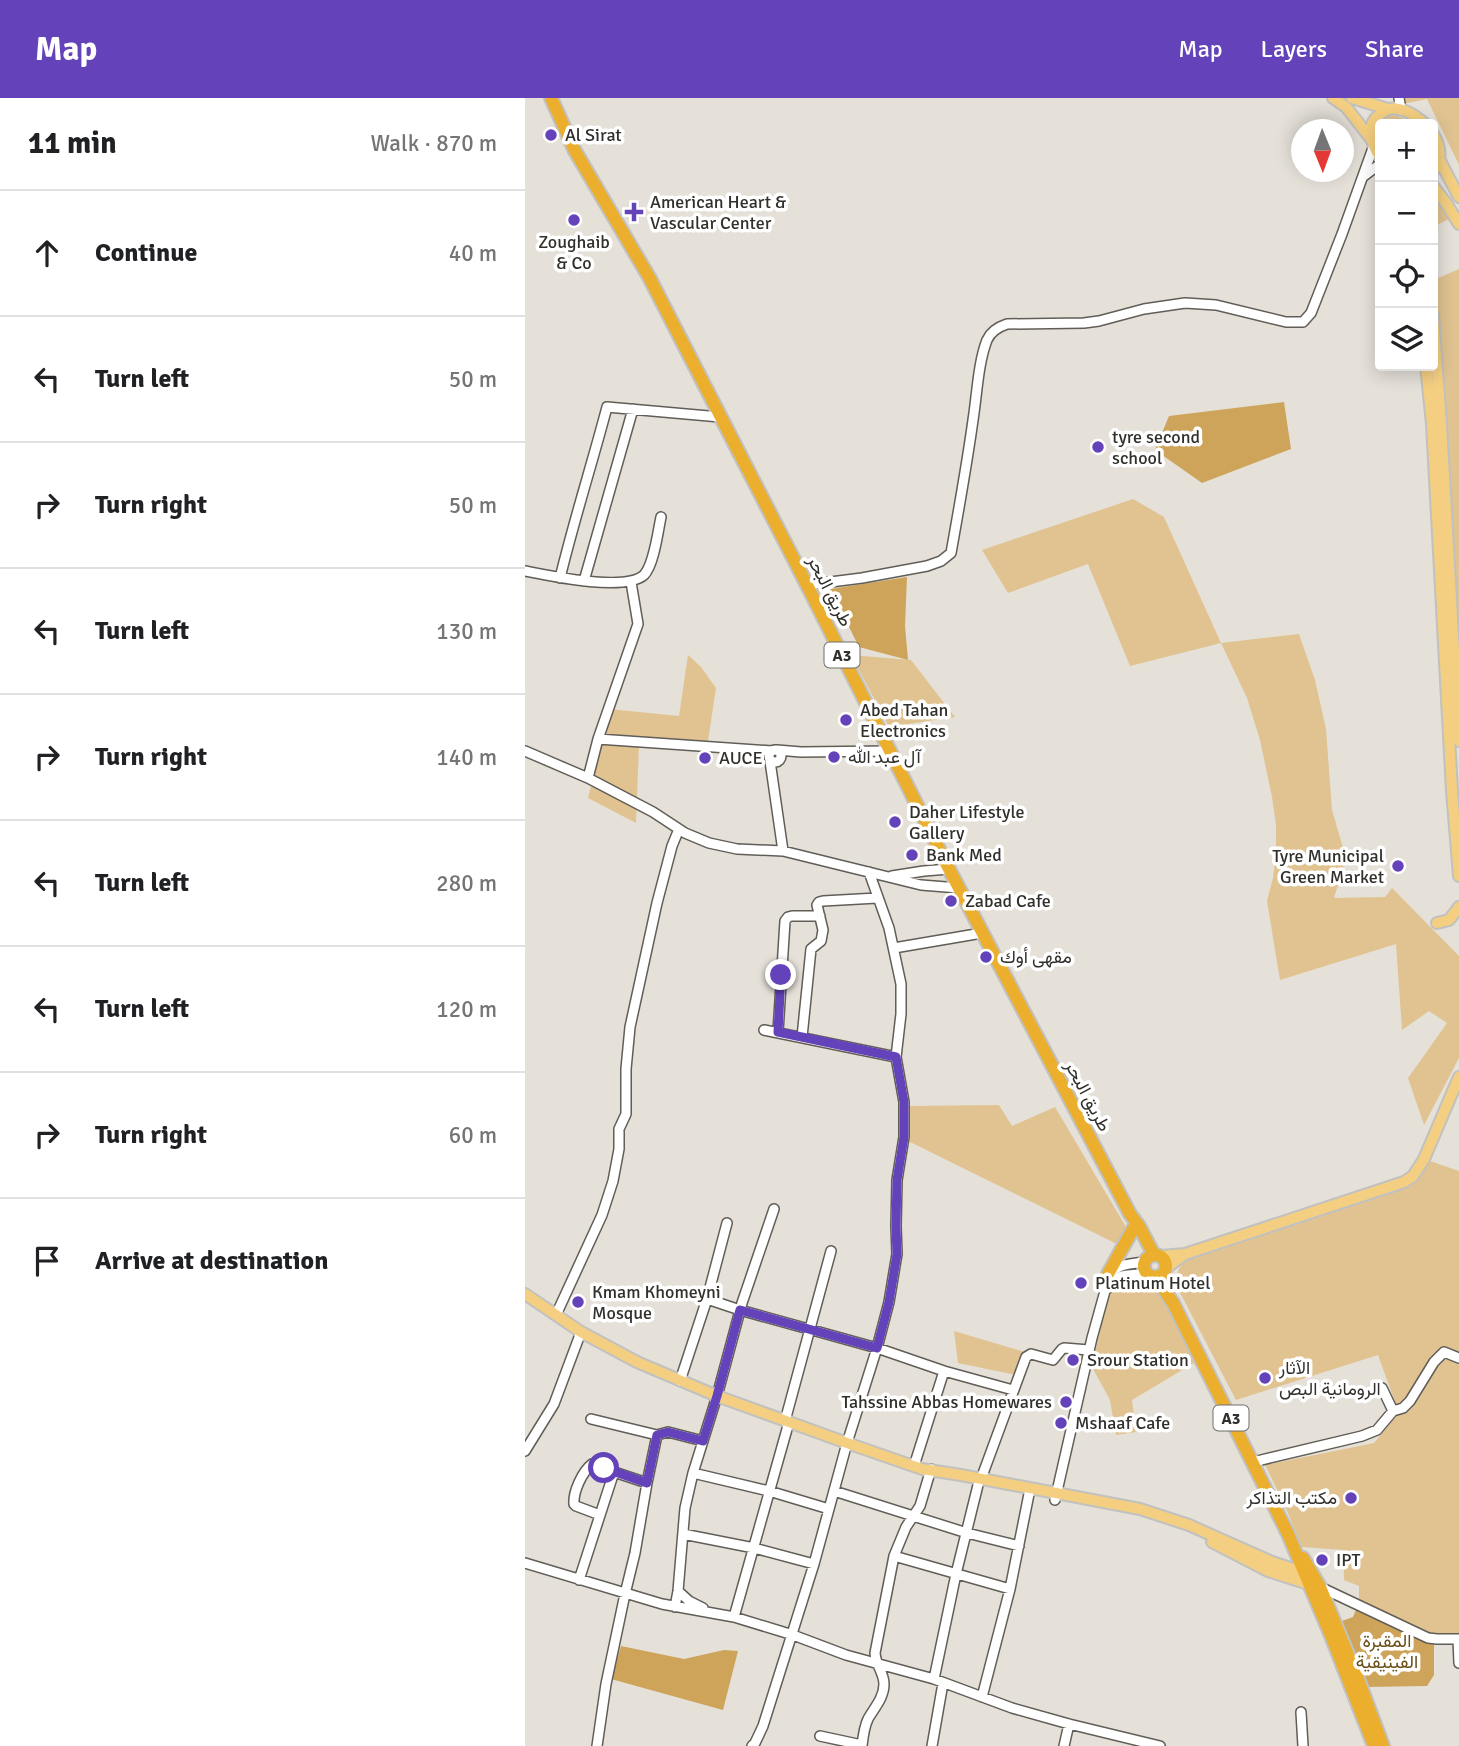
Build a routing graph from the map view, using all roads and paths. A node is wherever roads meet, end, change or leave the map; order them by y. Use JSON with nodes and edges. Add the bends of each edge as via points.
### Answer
{"nodes":[{"id":1,"x":551,"y":98,"type":"edge"},
{"id":2,"x":1333,"y":98,"type":"edge"},
{"id":3,"x":1352,"y":98,"type":"edge"},
{"id":4,"x":1399,"y":98,"type":"edge"},
{"id":5,"x":1388,"y":109,"type":"junction"},
{"id":6,"x":1401,"y":110,"type":"junction"},
{"id":7,"x":1419,"y":119,"type":"edge"},
{"id":8,"x":1373,"y":143,"type":"junction"},
{"id":9,"x":1438,"y":146,"type":"edge"},
{"id":10,"x":1375,"y":147,"type":"edge"},
{"id":11,"x":1439,"y":159,"type":"junction"},
{"id":12,"x":1438,"y":166,"type":"edge"},
{"id":13,"x":1375,"y":167,"type":"edge"},
{"id":14,"x":1363,"y":177,"type":"junction"},
{"id":15,"x":1438,"y":193,"type":"edge"},
{"id":16,"x":1459,"y":197,"type":"edge"},
{"id":17,"x":1459,"y":224,"type":"edge"},
{"id":18,"x":1427,"y":371,"type":"edge"},
{"id":19,"x":1437,"y":371,"type":"edge"},
{"id":20,"x":633,"y":409,"type":"junction"},
{"id":21,"x":720,"y":417,"type":"junction"},
{"id":22,"x":661,"y":517,"type":"dead end"},
{"id":23,"x":525,"y":571,"type":"edge"},
{"id":24,"x":560,"y":578,"type":"junction"},
{"id":25,"x":584,"y":581,"type":"junction"},
{"id":26,"x":631,"y":582,"type":"junction"},
{"id":27,"x":807,"y":585,"type":"junction"},
{"id":28,"x":598,"y":739,"type":"junction"},
{"id":29,"x":1459,"y":741,"type":"edge"},
{"id":30,"x":525,"y":751,"type":"edge"},
{"id":31,"x":890,"y":751,"type":"junction"},
{"id":32,"x":774,"y":757,"type":"junction"},
{"id":33,"x":588,"y":778,"type":"junction"},
{"id":34,"x":678,"y":829,"type":"junction"},
{"id":35,"x":783,"y":851,"type":"junction"},
{"id":36,"x":949,"y":869,"type":"junction"},
{"id":37,"x":869,"y":872,"type":"junction"},
{"id":38,"x":1459,"y":876,"type":"edge"},
{"id":39,"x":887,"y":877,"type":"junction"},
{"id":40,"x":959,"y":888,"type":"junction"},
{"id":41,"x":877,"y":898,"type":"junction"},
{"id":42,"x":1459,"y":907,"type":"edge"},
{"id":43,"x":820,"y":916,"type":"junction"},
{"id":44,"x":1437,"y":923,"type":"dead end"},
{"id":45,"x":982,"y":933,"type":"junction"},
{"id":46,"x":894,"y":948,"type":"junction"},
{"id":47,"x":764,"y":1030,"type":"dead end"},
{"id":48,"x":778,"y":1032,"type":"junction"},
{"id":49,"x":802,"y":1037,"type":"junction"},
{"id":50,"x":896,"y":1057,"type":"junction"},
{"id":51,"x":1459,"y":1077,"type":"edge"},
{"id":52,"x":775,"y":1209,"type":"dead end"},
{"id":53,"x":1130,"y":1214,"type":"junction"},
{"id":54,"x":727,"y":1223,"type":"dead end"},
{"id":55,"x":1133,"y":1229,"type":"junction"},
{"id":56,"x":831,"y":1251,"type":"dead end"},
{"id":57,"x":1155,"y":1265,"type":"junction"},
{"id":58,"x":1108,"y":1274,"type":"junction"},
{"id":59,"x":1105,"y":1291,"type":"junction"},
{"id":60,"x":527,"y":1299,"type":"edge"},
{"id":61,"x":707,"y":1299,"type":"junction"},
{"id":62,"x":740,"y":1310,"type":"junction"},
{"id":63,"x":556,"y":1315,"type":"junction"},
{"id":64,"x":809,"y":1328,"type":"junction"},
{"id":65,"x":581,"y":1332,"type":"junction"},
{"id":66,"x":877,"y":1348,"type":"junction"},
{"id":67,"x":1089,"y":1350,"type":"junction"},
{"id":68,"x":1459,"y":1357,"type":"edge"},
{"id":69,"x":944,"y":1371,"type":"junction"},
{"id":70,"x":681,"y":1381,"type":"junction"},
{"id":71,"x":1382,"y":1388,"type":"dead end"},
{"id":72,"x":1013,"y":1390,"type":"junction"},
{"id":73,"x":717,"y":1396,"type":"junction"},
{"id":74,"x":1393,"y":1411,"type":"junction"},
{"id":75,"x":591,"y":1419,"type":"dead end"},
{"id":76,"x":787,"y":1421,"type":"junction"},
{"id":77,"x":657,"y":1435,"type":"junction"},
{"id":78,"x":703,"y":1441,"type":"junction"},
{"id":79,"x":847,"y":1443,"type":"junction"},
{"id":80,"x":525,"y":1451,"type":"edge"},
{"id":81,"x":1253,"y":1462,"type":"junction"},
{"id":82,"x":924,"y":1469,"type":"junction"},
{"id":83,"x":614,"y":1472,"type":"junction"},
{"id":84,"x":693,"y":1473,"type":"junction"},
{"id":85,"x":980,"y":1482,"type":"junction"},
{"id":86,"x":647,"y":1483,"type":"junction"},
{"id":87,"x":769,"y":1491,"type":"junction"},
{"id":88,"x":834,"y":1491,"type":"junction"},
{"id":89,"x":1029,"y":1494,"type":"junction"},
{"id":90,"x":1055,"y":1496,"type":"junction"},
{"id":91,"x":829,"y":1509,"type":"junction"},
{"id":92,"x":600,"y":1515,"type":"junction"},
{"id":93,"x":914,"y":1517,"type":"junction"},
{"id":94,"x":967,"y":1533,"type":"junction"},
{"id":95,"x":683,"y":1534,"type":"junction"},
{"id":96,"x":1019,"y":1546,"type":"junction"},
{"id":97,"x":754,"y":1548,"type":"junction"},
{"id":98,"x":894,"y":1556,"type":"junction"},
{"id":99,"x":525,"y":1563,"type":"edge"},
{"id":100,"x":814,"y":1564,"type":"junction"},
{"id":101,"x":956,"y":1574,"type":"junction"},
{"id":102,"x":579,"y":1580,"type":"junction"},
{"id":103,"x":1312,"y":1580,"type":"junction"},
{"id":104,"x":1010,"y":1589,"type":"junction"},
{"id":105,"x":678,"y":1591,"type":"junction"},
{"id":106,"x":625,"y":1594,"type":"junction"},
{"id":107,"x":675,"y":1607,"type":"junction"},
{"id":108,"x":714,"y":1613,"type":"junction"},
{"id":109,"x":734,"y":1617,"type":"junction"},
{"id":110,"x":793,"y":1635,"type":"junction"},
{"id":111,"x":1458,"y":1639,"type":"edge"},
{"id":112,"x":1459,"y":1662,"type":"edge"},
{"id":113,"x":876,"y":1663,"type":"junction"},
{"id":114,"x":938,"y":1681,"type":"junction"},
{"id":115,"x":982,"y":1698,"type":"junction"},
{"id":116,"x":1301,"y":1712,"type":"dead end"},
{"id":117,"x":1069,"y":1724,"type":"junction"},
{"id":118,"x":820,"y":1736,"type":"dead end"},
{"id":119,"x":1127,"y":1743,"type":"edge"},
{"id":120,"x":862,"y":1745,"type":"edge"},
{"id":121,"x":597,"y":1746,"type":"edge"},
{"id":122,"x":752,"y":1746,"type":"edge"},
{"id":123,"x":932,"y":1746,"type":"edge"},
{"id":124,"x":1064,"y":1746,"type":"edge"},
{"id":125,"x":1160,"y":1746,"type":"edge"},
{"id":126,"x":1303,"y":1746,"type":"edge"},
{"id":127,"x":1374,"y":1746,"type":"edge"},
{"id":128,"x":1383,"y":1746,"type":"edge"}],
"edges":[{"from":1,"to":21,"type":"highway","name":"طريق البحر","number":"A3","via":[[575,151],[649,277]]},
{"from":2,"to":8,"type":"main road","via":[[1346,107]]},
{"from":3,"to":5,"type":"main road"},
{"from":4,"to":6,"type":"street"},
{"from":5,"to":6,"type":"main road"},
{"from":5,"to":8,"type":"main road","via":[[1374,119]]},
{"from":6,"to":7,"type":"main road"},
{"from":8,"to":10,"type":"main road"},
{"from":8,"to":14,"type":"street"},
{"from":9,"to":11,"type":"main road"},
{"from":11,"to":12,"type":"main road"},
{"from":11,"to":16,"type":"main road"},
{"from":13,"to":14,"type":"street"},
{"from":14,"to":27,"type":"street","via":[[1311,313],[1303,322],[1185,303],[1099,321],[1007,324],[993,331],[981,364],[951,553],[927,566]]},
{"from":15,"to":17,"type":"main road"},
{"from":18,"to":38,"type":"main road"},
{"from":19,"to":29,"type":"main road"},
{"from":20,"to":21,"type":"street"},
{"from":20,"to":24,"type":"street","via":[[607,407]]},
{"from":20,"to":25,"type":"street"},
{"from":21,"to":27,"type":"highway","name":"طريق البحر","number":"A3"},
{"from":22,"to":26,"type":"street","via":[[651,562],[645,574]]},
{"from":23,"to":24,"type":"street"},
{"from":24,"to":25,"type":"street"},
{"from":25,"to":26,"type":"street"},
{"from":26,"to":28,"type":"street","via":[[638,624]]},
{"from":27,"to":31,"type":"highway","name":"طريق البحر","number":"A3"},
{"from":28,"to":32,"type":"street","via":[[750,749]]},
{"from":28,"to":33,"type":"street"},
{"from":30,"to":33,"type":"street"},
{"from":31,"to":32,"type":"street","via":[[801,752]]},
{"from":31,"to":36,"type":"highway","name":"طريق البحر","number":"A3"},
{"from":32,"to":35,"type":"street"},
{"from":33,"to":34,"type":"street"},
{"from":34,"to":35,"type":"street","via":[[719,846]]},
{"from":34,"to":63,"type":"street","via":[[630,1027],[626,1113],[619,1129],[613,1181]]},
{"from":35,"to":37,"type":"street"},
{"from":36,"to":39,"type":"street"},
{"from":36,"to":40,"type":"highway","name":"طريق البحر","number":"A3"},
{"from":37,"to":39,"type":"street"},
{"from":37,"to":41,"type":"street"},
{"from":39,"to":40,"type":"street"},
{"from":40,"to":45,"type":"highway","name":"طريق البحر","number":"A3"},
{"from":41,"to":43,"type":"street","via":[[819,902]]},
{"from":41,"to":46,"type":"street"},
{"from":42,"to":44,"type":"main road","via":[[1449,920]]},
{"from":43,"to":48,"type":"street","via":[[792,916],[785,921]]},
{"from":43,"to":49,"type":"street","via":[[823,930],[821,941],[811,949]]},
{"from":45,"to":46,"type":"street"},
{"from":45,"to":53,"type":"highway","name":"طريق البحر","number":"A3"},
{"from":46,"to":50,"type":"street","via":[[901,984]]},
{"from":47,"to":48,"type":"street"},
{"from":48,"to":49,"type":"street"},
{"from":49,"to":50,"type":"street"},
{"from":50,"to":66,"type":"street","via":[[904,1102],[897,1254]]},
{"from":51,"to":57,"type":"main road","via":[[1424,1159],[1404,1182]]},
{"from":52,"to":62,"type":"street"},
{"from":53,"to":55,"type":"highway","name":"طريق البحر","number":"A3"},
{"from":53,"to":57,"type":"highway","name":"طريق البحر","number":"A3"},
{"from":54,"to":61,"type":"street"},
{"from":55,"to":57,"type":"highway","name":"طريق البحر","number":"A3"},
{"from":55,"to":58,"type":"highway"},
{"from":56,"to":64,"type":"street"},
{"from":57,"to":58,"type":"street","via":[[1123,1264]]},
{"from":57,"to":59,"type":"street","via":[[1118,1277]]},
{"from":57,"to":81,"type":"highway","name":"طريق البحر","number":"A3"},
{"from":58,"to":59,"type":"street"},
{"from":59,"to":67,"type":"street"},
{"from":60,"to":63,"type":"main road"},
{"from":61,"to":62,"type":"street"},
{"from":61,"to":70,"type":"street"},
{"from":62,"to":64,"type":"street"},
{"from":62,"to":73,"type":"street"},
{"from":63,"to":65,"type":"main road"},
{"from":64,"to":66,"type":"street"},
{"from":64,"to":76,"type":"street"},
{"from":65,"to":70,"type":"main road"},
{"from":65,"to":80,"type":"street","via":[[554,1404]]},
{"from":66,"to":69,"type":"street"},
{"from":66,"to":79,"type":"street"},
{"from":67,"to":72,"type":"street","via":[[1065,1348],[1053,1360],[1028,1355]]},
{"from":67,"to":90,"type":"street"},
{"from":68,"to":74,"type":"street","via":[[1444,1352],[1403,1408]]},
{"from":69,"to":72,"type":"street"},
{"from":69,"to":82,"type":"street"},
{"from":70,"to":73,"type":"main road"},
{"from":71,"to":74,"type":"street"},
{"from":72,"to":85,"type":"street"},
{"from":73,"to":76,"type":"main road"},
{"from":73,"to":78,"type":"street"},
{"from":74,"to":81,"type":"street","via":[[1377,1430],[1362,1436]]},
{"from":75,"to":77,"type":"street"},
{"from":76,"to":79,"type":"main road"},
{"from":76,"to":87,"type":"street"},
{"from":77,"to":78,"type":"street","via":[[668,1432]]},
{"from":77,"to":86,"type":"street"},
{"from":78,"to":84,"type":"street"},
{"from":79,"to":82,"type":"main road"},
{"from":79,"to":88,"type":"street"},
{"from":81,"to":103,"type":"highway","name":"طريق البحر","number":"A3"},
{"from":82,"to":85,"type":"main road"},
{"from":82,"to":93,"type":"street","via":[[921,1506]]},
{"from":83,"to":86,"type":"street"},
{"from":83,"to":92,"type":"street"},
{"from":83,"to":92,"type":"street","via":[[589,1465],[573,1499],[576,1506]]},
{"from":84,"to":87,"type":"street"},
{"from":84,"to":95,"type":"street"},
{"from":85,"to":89,"type":"main road"},
{"from":85,"to":90,"type":"main road"},
{"from":85,"to":94,"type":"street"},
{"from":86,"to":106,"type":"street"},
{"from":87,"to":91,"type":"street"},
{"from":87,"to":97,"type":"street"},
{"from":88,"to":91,"type":"street"},
{"from":88,"to":93,"type":"street"},
{"from":89,"to":90,"type":"main road"},
{"from":89,"to":96,"type":"street"},
{"from":90,"to":103,"type":"main road","via":[[1189,1525]]},
{"from":91,"to":100,"type":"street"},
{"from":92,"to":102,"type":"street"},
{"from":93,"to":94,"type":"street"},
{"from":93,"to":98,"type":"street"},
{"from":94,"to":96,"type":"street"},
{"from":94,"to":101,"type":"street"},
{"from":95,"to":97,"type":"street"},
{"from":95,"to":105,"type":"street"},
{"from":96,"to":104,"type":"street"},
{"from":97,"to":100,"type":"street"},
{"from":97,"to":109,"type":"street"},
{"from":98,"to":101,"type":"street"},
{"from":98,"to":113,"type":"street"},
{"from":99,"to":102,"type":"street"},
{"from":100,"to":110,"type":"street"},
{"from":101,"to":104,"type":"street"},
{"from":101,"to":114,"type":"street"},
{"from":102,"to":106,"type":"street"},
{"from":103,"to":111,"type":"street","via":[[1428,1638]]},
{"from":103,"to":127,"type":"highway","name":"طريق البحر","number":"A3"},
{"from":103,"to":128,"type":"highway","name":"طريق البحر","number":"A3","via":[[1354,1668]]},
{"from":104,"to":115,"type":"street"},
{"from":105,"to":107,"type":"street"},
{"from":105,"to":108,"type":"street"},
{"from":106,"to":107,"type":"street"},
{"from":106,"to":121,"type":"street"},
{"from":107,"to":108,"type":"street"},
{"from":108,"to":109,"type":"street"},
{"from":109,"to":110,"type":"street"},
{"from":110,"to":113,"type":"street"},
{"from":110,"to":122,"type":"street"},
{"from":111,"to":112,"type":"street"},
{"from":113,"to":114,"type":"street"},
{"from":113,"to":120,"type":"street","via":[[884,1689],[867,1720]]},
{"from":114,"to":115,"type":"street"},
{"from":114,"to":123,"type":"street"},
{"from":115,"to":117,"type":"street"},
{"from":116,"to":126,"type":"street"},
{"from":117,"to":119,"type":"street"},
{"from":117,"to":124,"type":"street"},
{"from":118,"to":120,"type":"street"},
{"from":119,"to":125,"type":"street"}]}
